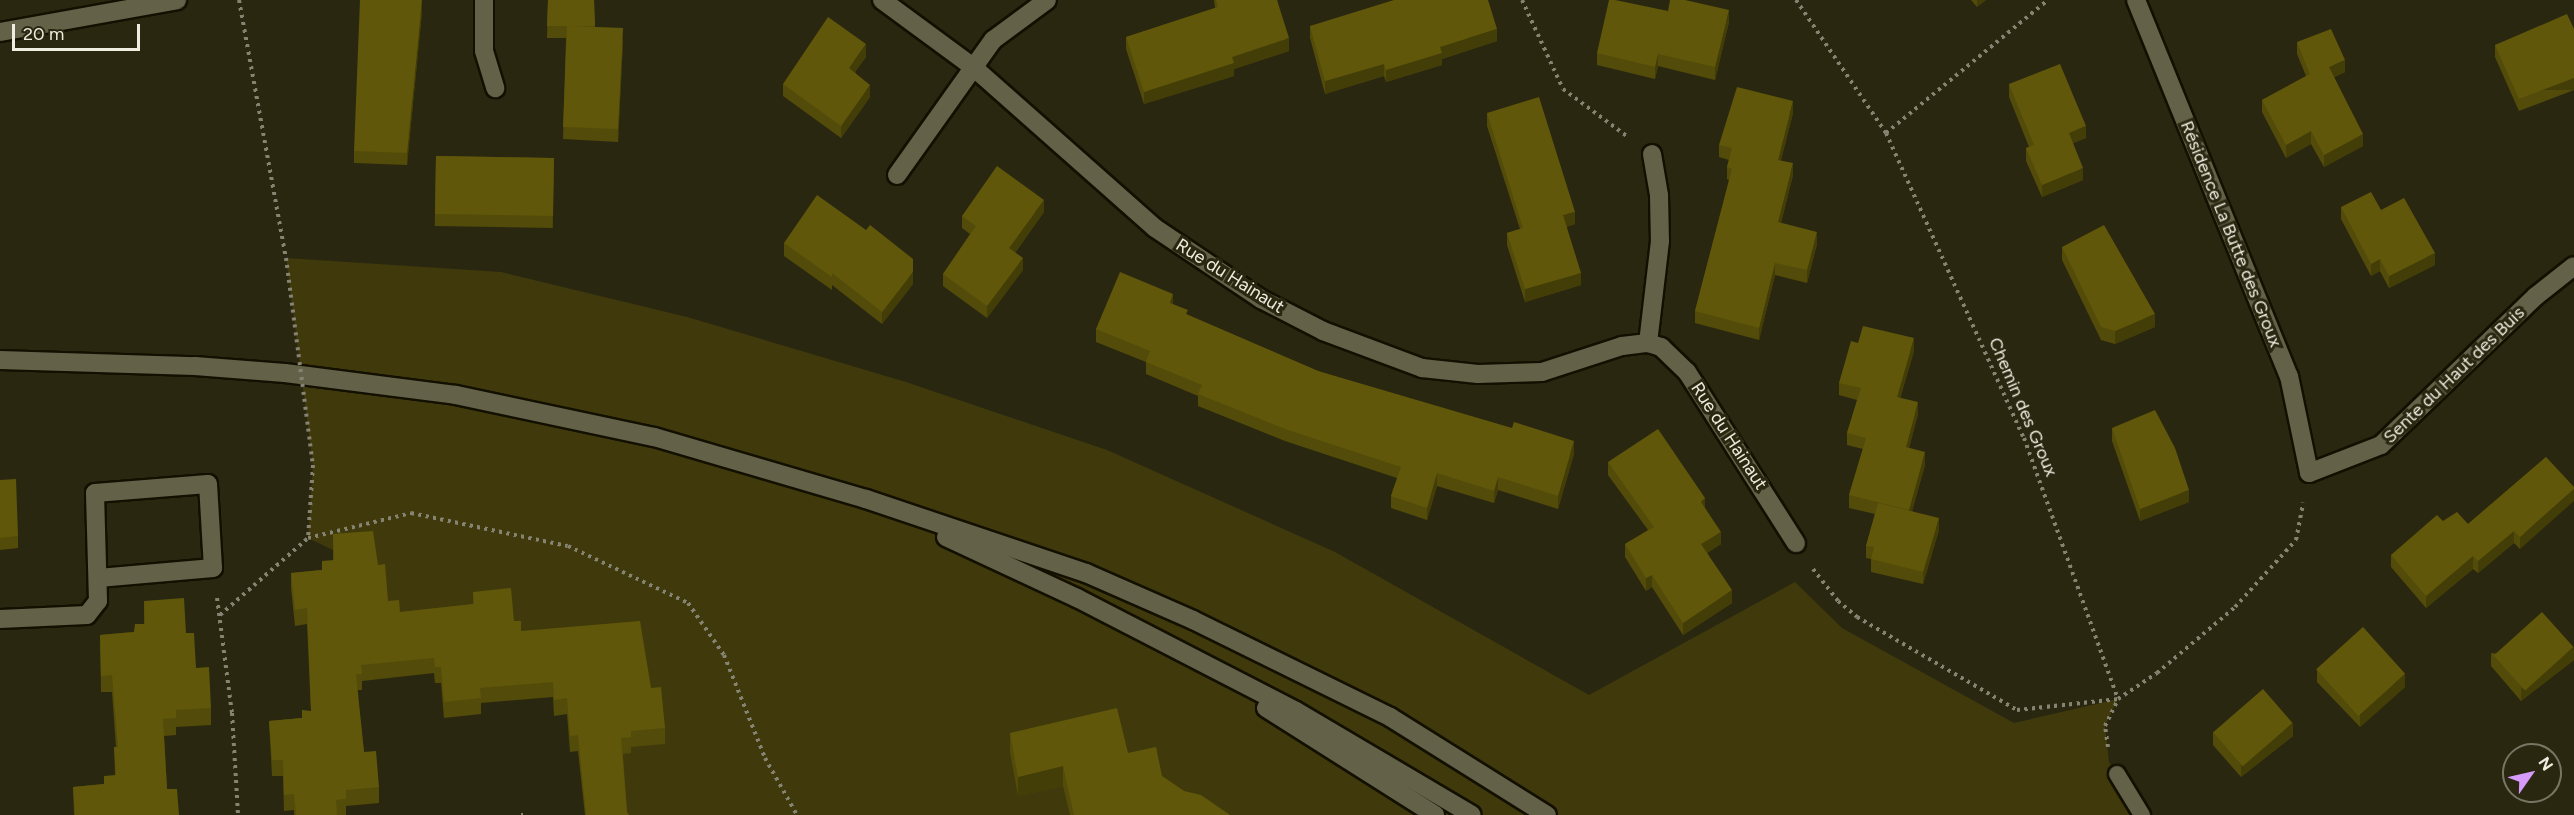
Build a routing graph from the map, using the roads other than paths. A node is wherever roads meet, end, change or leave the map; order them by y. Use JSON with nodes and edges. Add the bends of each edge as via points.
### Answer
{"nodes":[{"id":1,"x":177,"y":0,"type":"edge"},
{"id":2,"x":484,"y":0,"type":"edge"},
{"id":3,"x":882,"y":0,"type":"edge"},
{"id":4,"x":1047,"y":0,"type":"edge"},
{"id":5,"x":2136,"y":0,"type":"edge"},
{"id":6,"x":0,"y":32,"type":"edge"},
{"id":7,"x":972,"y":66,"type":"junction"},
{"id":8,"x":495,"y":88,"type":"dead end"},
{"id":9,"x":1652,"y":154,"type":"road end"},
{"id":10,"x":897,"y":175,"type":"dead end"},
{"id":11,"x":2574,"y":266,"type":"edge"},
{"id":12,"x":1648,"y":344,"type":"junction"},
{"id":13,"x":0,"y":360,"type":"edge"},
{"id":14,"x":2309,"y":473,"type":"joint"},
{"id":15,"x":866,"y":499,"type":"junction"},
{"id":16,"x":1796,"y":543,"type":"road end"},
{"id":17,"x":98,"y":578,"type":"junction"},
{"id":18,"x":0,"y":619,"type":"edge"},
{"id":19,"x":1145,"y":633,"type":"junction"},
{"id":20,"x":2117,"y":774,"type":"road end"},
{"id":21,"x":1435,"y":815,"type":"edge"},
{"id":22,"x":1472,"y":815,"type":"edge"},
{"id":23,"x":1547,"y":815,"type":"edge"},
{"id":24,"x":2142,"y":815,"type":"edge"}],
"edges":[{"from":1,"to":6,"type":"street"},
{"from":2,"to":8,"type":"street","via":[[484,51]]},
{"from":3,"to":7,"type":"street","name":"Rue du Hainaut"},
{"from":4,"to":7,"type":"street","via":[[993,40]]},
{"from":5,"to":14,"type":"street","name":"Résidence La Butte des Groux","via":[[2289,376]]},
{"from":7,"to":10,"type":"street"},
{"from":7,"to":12,"type":"street","name":"Rue du Hainaut","via":[[1107,188],[1199,259],[1261,298],[1378,354],[1422,368],[1478,374],[1532,372],[1586,360],[1629,344]]},
{"from":9,"to":12,"type":"street","via":[[1659,195],[1660,241]]},
{"from":11,"to":14,"type":"street","name":"Sente du Haut des Buis","via":[[2536,296],[2381,445]]},
{"from":12,"to":16,"type":"street","name":"Rue du Hainaut","via":[[1661,347],[1687,372]]},
{"from":13,"to":15,"type":"street","via":[[195,366],[456,395],[654,437]]},
{"from":15,"to":19,"type":"street"},
{"from":15,"to":23,"type":"street","via":[[1086,573],[1193,620],[1390,717]]},
{"from":17,"to":17,"type":"street","via":[[95,493],[208,484],[213,568]]},
{"from":17,"to":18,"type":"street","via":[[98,601],[87,615]]},
{"from":19,"to":21,"type":"street"},
{"from":19,"to":22,"type":"street","via":[[1296,711]]},
{"from":20,"to":24,"type":"lane"}]}
